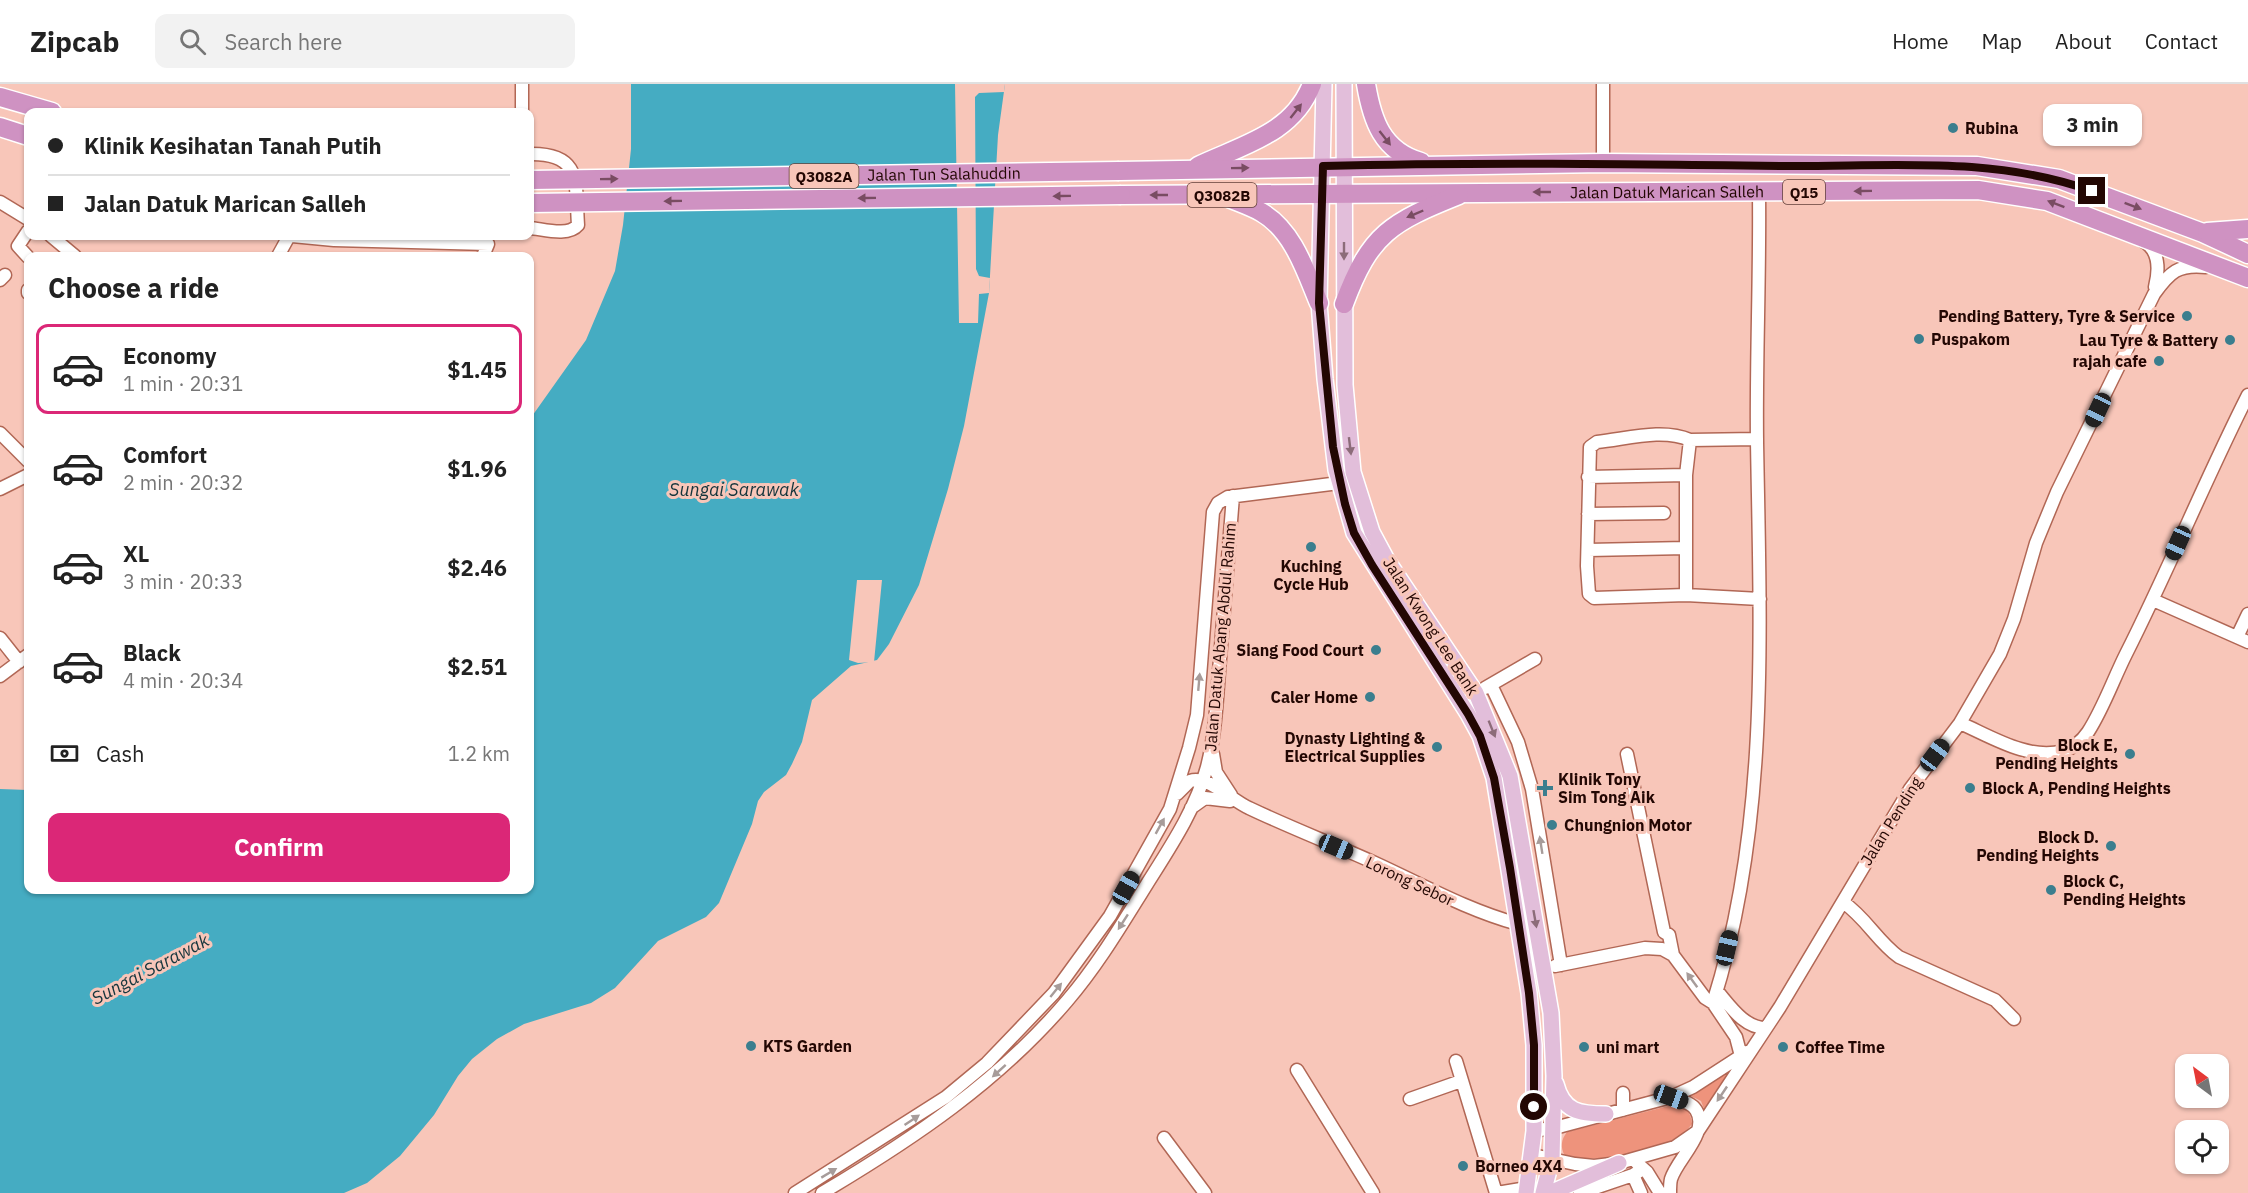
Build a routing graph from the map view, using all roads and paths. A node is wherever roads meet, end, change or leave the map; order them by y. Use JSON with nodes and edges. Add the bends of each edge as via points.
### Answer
{"nodes":[{"id":1,"x":522,"y":84,"type":"edge"},
{"id":2,"x":1312,"y":84,"type":"edge"},
{"id":3,"x":1324,"y":84,"type":"edge"},
{"id":4,"x":1344,"y":84,"type":"edge"},
{"id":5,"x":1366,"y":84,"type":"edge"},
{"id":6,"x":1603,"y":84,"type":"edge"},
{"id":7,"x":0,"y":97,"type":"edge"},
{"id":8,"x":38,"y":108,"type":"edge"},
{"id":9,"x":522,"y":108,"type":"edge"},
{"id":10,"x":0,"y":127,"type":"edge"},
{"id":11,"x":24,"y":135,"type":"edge"},
{"id":12,"x":534,"y":154,"type":"edge"},
{"id":13,"x":1603,"y":163,"type":"junction"},
{"id":14,"x":1323,"y":166,"type":"junction"},
{"id":15,"x":1346,"y":166,"type":"junction"},
{"id":16,"x":1435,"y":166,"type":"junction"},
{"id":17,"x":1191,"y":169,"type":"junction"},
{"id":18,"x":534,"y":180,"type":"edge"},
{"id":19,"x":1469,"y":191,"type":"junction"},
{"id":20,"x":1322,"y":192,"type":"junction"},
{"id":21,"x":1345,"y":192,"type":"junction"},
{"id":22,"x":1759,"y":193,"type":"junction"},
{"id":23,"x":1223,"y":195,"type":"junction"},
{"id":24,"x":0,"y":202,"type":"edge"},
{"id":25,"x":534,"y":202,"type":"edge"},
{"id":26,"x":24,"y":217,"type":"edge"},
{"id":27,"x":534,"y":228,"type":"edge"},
{"id":28,"x":2121,"y":229,"type":"junction"},
{"id":29,"x":2248,"y":229,"type":"edge"},
{"id":30,"x":2203,"y":233,"type":"junction"},
{"id":31,"x":24,"y":237,"type":"edge"},
{"id":32,"x":56,"y":240,"type":"edge"},
{"id":33,"x":70,"y":252,"type":"edge"},
{"id":34,"x":24,"y":253,"type":"edge"},
{"id":35,"x":2248,"y":254,"type":"edge"},
{"id":36,"x":2220,"y":268,"type":"junction"},
{"id":37,"x":2248,"y":278,"type":"edge"},
{"id":38,"x":2154,"y":294,"type":"junction"},
{"id":39,"x":1319,"y":303,"type":"junction"},
{"id":40,"x":1344,"y":303,"type":"junction"},
{"id":41,"x":2248,"y":394,"type":"edge"},
{"id":42,"x":0,"y":433,"type":"edge"},
{"id":43,"x":1757,"y":439,"type":"junction"},
{"id":44,"x":1690,"y":440,"type":"junction"},
{"id":45,"x":24,"y":457,"type":"edge"},
{"id":46,"x":1686,"y":475,"type":"junction"},
{"id":47,"x":24,"y":477,"type":"edge"},
{"id":48,"x":1588,"y":477,"type":"junction"},
{"id":49,"x":1340,"y":483,"type":"junction"},
{"id":50,"x":0,"y":489,"type":"edge"},
{"id":51,"x":1233,"y":496,"type":"junction"},
{"id":52,"x":1664,"y":513,"type":"dead end"},
{"id":53,"x":1588,"y":514,"type":"junction"},
{"id":54,"x":1686,"y":548,"type":"junction"},
{"id":55,"x":1588,"y":550,"type":"junction"},
{"id":56,"x":1686,"y":596,"type":"junction"},
{"id":57,"x":1760,"y":599,"type":"junction"},
{"id":58,"x":2153,"y":600,"type":"junction"},
{"id":59,"x":2248,"y":614,"type":"edge"},
{"id":60,"x":0,"y":638,"type":"edge"},
{"id":61,"x":2243,"y":639,"type":"edge"},
{"id":62,"x":24,"y":659,"type":"edge"},
{"id":63,"x":1535,"y":659,"type":"dead end"},
{"id":64,"x":0,"y":676,"type":"edge"},
{"id":65,"x":1491,"y":685,"type":"junction"},
{"id":66,"x":1476,"y":693,"type":"junction"},
{"id":67,"x":1960,"y":723,"type":"junction"},
{"id":68,"x":1211,"y":744,"type":"junction"},
{"id":69,"x":1627,"y":754,"type":"dead end"},
{"id":70,"x":1203,"y":779,"type":"junction"},
{"id":71,"x":1173,"y":800,"type":"junction"},
{"id":72,"x":1237,"y":803,"type":"junction"},
{"id":73,"x":1190,"y":809,"type":"junction"},
{"id":74,"x":1843,"y":902,"type":"junction"},
{"id":75,"x":1518,"y":924,"type":"junction"},
{"id":76,"x":1664,"y":932,"type":"junction"},
{"id":77,"x":1645,"y":948,"type":"junction"},
{"id":78,"x":1673,"y":955,"type":"junction"},
{"id":79,"x":1561,"y":965,"type":"junction"},
{"id":80,"x":1544,"y":968,"type":"junction"},
{"id":81,"x":1715,"y":997,"type":"junction"},
{"id":82,"x":2014,"y":1019,"type":"dead end"},
{"id":83,"x":1766,"y":1028,"type":"junction"},
{"id":84,"x":1755,"y":1046,"type":"junction"},
{"id":85,"x":1741,"y":1056,"type":"junction"},
{"id":86,"x":1456,"y":1061,"type":"dead end"},
{"id":87,"x":1297,"y":1070,"type":"dead end"},
{"id":88,"x":1554,"y":1076,"type":"junction"},
{"id":89,"x":1461,"y":1081,"type":"junction"},
{"id":90,"x":1623,"y":1094,"type":"dead end"},
{"id":91,"x":1671,"y":1097,"type":"junction"},
{"id":92,"x":1410,"y":1099,"type":"dead end"},
{"id":93,"x":1623,"y":1110,"type":"junction"},
{"id":94,"x":1606,"y":1114,"type":"junction"},
{"id":95,"x":1552,"y":1128,"type":"junction"},
{"id":96,"x":1534,"y":1131,"type":"junction"},
{"id":97,"x":1698,"y":1131,"type":"junction"},
{"id":98,"x":1164,"y":1138,"type":"dead end"},
{"id":99,"x":1533,"y":1155,"type":"junction"},
{"id":100,"x":1552,"y":1159,"type":"junction"},
{"id":101,"x":1632,"y":1167,"type":"junction"},
{"id":102,"x":1527,"y":1191,"type":"edge"},
{"id":103,"x":795,"y":1193,"type":"edge"},
{"id":104,"x":822,"y":1193,"type":"edge"},
{"id":105,"x":1205,"y":1193,"type":"edge"},
{"id":106,"x":1372,"y":1193,"type":"edge"},
{"id":107,"x":1496,"y":1193,"type":"edge"},
{"id":108,"x":1544,"y":1193,"type":"edge"},
{"id":109,"x":1550,"y":1193,"type":"edge"},
{"id":110,"x":1580,"y":1193,"type":"edge"},
{"id":111,"x":1585,"y":1193,"type":"edge"},
{"id":112,"x":1641,"y":1193,"type":"edge"},
{"id":113,"x":1660,"y":1193,"type":"edge"},
{"id":114,"x":1670,"y":1193,"type":"edge"}],
"edges":[{"from":1,"to":9,"type":"street"},
{"from":17,"to":2,"type":"highway","one_way":true,"via":[[1275,132],[1299,107]]},
{"from":3,"to":14,"type":"main road","name":"Jalan Kwong Lee Bank"},
{"from":4,"to":15,"type":"main road","name":"Jalan Kwong Lee Bank"},
{"from":5,"to":16,"type":"highway","one_way":true,"via":[[1374,122],[1385,139],[1402,155]]},
{"from":6,"to":13,"type":"street"},
{"from":7,"to":8,"type":"highway"},
{"from":10,"to":11,"type":"highway"},
{"from":12,"to":27,"type":"street","via":[[566,161],[574,171],[578,225],[566,231]]},
{"from":13,"to":16,"type":"highway","name":"Jalan Datuk Marican Salleh","number":"Q15"},
{"from":13,"to":30,"type":"highway","name":"Jalan Datuk Marican Salleh","number":"Q15","one_way":true,"via":[[1977,166],[2059,179]]},
{"from":14,"to":15,"type":"highway","name":"Jalan Datuk Marican Salleh","number":"Q15"},
{"from":17,"to":14,"type":"highway","name":"Jalan Tun Salahuddin","number":"Q3082A","one_way":true},
{"from":14,"to":20,"type":"main road","name":"Jalan Kwong Lee Bank"},
{"from":15,"to":16,"type":"highway","name":"Jalan Datuk Marican Salleh","number":"Q15"},
{"from":15,"to":21,"type":"main road","name":"Jalan Kwong Lee Bank"},
{"from":18,"to":17,"type":"highway","name":"Jalan Tun Salahuddin","number":"Q3082A","one_way":true,"bridge":true},
{"from":19,"to":21,"type":"highway","name":"Jalan Datuk Marican Salleh","number":"Q15"},
{"from":22,"to":19,"type":"highway","name":"Jalan Datuk Marican Salleh","number":"Q15","one_way":true},
{"from":19,"to":40,"type":"highway","one_way":true,"via":[[1409,216],[1389,229],[1365,258]]},
{"from":20,"to":21,"type":"highway","name":"Jalan Datuk Marican Salleh","number":"Q15"},
{"from":20,"to":23,"type":"highway","name":"Jalan Tun Salahuddin","number":"Q3082B"},
{"from":20,"to":39,"type":"main road","name":"Jalan Kwong Lee Bank"},
{"from":21,"to":40,"type":"main road","name":"Jalan Kwong Lee Bank","one_way":true},
{"from":28,"to":22,"type":"highway","name":"Jalan Datuk Marican Salleh","number":"Q15","one_way":true,"via":[[2047,201],[1978,190]]},
{"from":22,"to":43,"type":"street"},
{"from":23,"to":25,"type":"highway","name":"Jalan Tun Salahuddin","number":"Q3082B","one_way":true,"bridge":true},
{"from":23,"to":39,"type":"highway","via":[[1263,213],[1280,227],[1294,247]]},
{"from":24,"to":26,"type":"street"},
{"from":28,"to":36,"type":"highway","name":"Jalan Datuk Marican Salleh","number":"Q15"},
{"from":28,"to":38,"type":"street","via":[[2149,244],[2157,258]]},
{"from":29,"to":30,"type":"highway"},
{"from":30,"to":35,"type":"highway","name":"Jalan Datuk Marican Salleh","number":"Q15"},
{"from":31,"to":34,"type":"street","via":[[18,246]]},
{"from":32,"to":33,"type":"street"},
{"from":36,"to":37,"type":"highway","name":"Jalan Datuk Marican Salleh","number":"Q15"},
{"from":36,"to":38,"type":"street","via":[[2187,265],[2165,278]]},
{"from":38,"to":67,"type":"street","name":"Jalan Pending","via":[[2053,502],[2000,654]]},
{"from":39,"to":49,"type":"main road","name":"Jalan Kwong Lee Bank","via":[[1324,379]]},
{"from":40,"to":66,"type":"main road","name":"Jalan Kwong Lee Bank","one_way":true,"via":[[1347,426],[1353,472],[1364,512],[1387,560]]},
{"from":41,"to":58,"type":"street","via":[[2202,486]]},
{"from":42,"to":45,"type":"street"},
{"from":43,"to":44,"type":"street"},
{"from":43,"to":57,"type":"street"},
{"from":44,"to":46,"type":"street"},
{"from":44,"to":48,"type":"street","via":[[1678,435],[1656,435],[1598,442],[1590,447]]},
{"from":46,"to":48,"type":"street"},
{"from":46,"to":54,"type":"street"},
{"from":47,"to":50,"type":"street"},
{"from":48,"to":53,"type":"street"},
{"from":49,"to":51,"type":"street"},
{"from":49,"to":75,"type":"main road","name":"Jalan Kwong Lee Bank","via":[[1354,533],[1480,736],[1494,778]]},
{"from":51,"to":68,"type":"street","name":"Jalan Datuk Abang Abdul Rahim"},
{"from":71,"to":51,"type":"street","name":"Jalan Datuk Abang Abdul Rahim","one_way":true,"via":[[1197,715],[1214,512],[1218,503]]},
{"from":52,"to":53,"type":"street"},
{"from":53,"to":55,"type":"street"},
{"from":54,"to":55,"type":"street"},
{"from":54,"to":56,"type":"street"},
{"from":55,"to":56,"type":"street","via":[[1590,596]]},
{"from":56,"to":57,"type":"street"},
{"from":57,"to":81,"type":"street","via":[[1752,815],[1737,906]]},
{"from":58,"to":61,"type":"street"},
{"from":58,"to":67,"type":"street","via":[[2080,742],[2064,751],[2031,753]]},
{"from":59,"to":61,"type":"street"},
{"from":60,"to":62,"type":"street"},
{"from":62,"to":64,"type":"street"},
{"from":63,"to":65,"type":"street"},
{"from":65,"to":66,"type":"street"},
{"from":79,"to":65,"type":"street","one_way":true,"via":[[1532,789],[1518,742]]},
{"from":66,"to":80,"type":"main road","name":"Jalan Kwong Lee Bank","one_way":true,"via":[[1510,776]]},
{"from":67,"to":74,"type":"street","name":"Jalan Pending","via":[[1910,789]]},
{"from":68,"to":70,"type":"street","name":"Jalan Datuk Abang Abdul Rahim"},
{"from":68,"to":72,"type":"street","via":[[1216,772]]},
{"from":69,"to":76,"type":"street"},
{"from":70,"to":71,"type":"street","via":[[1190,781]]},
{"from":70,"to":72,"type":"street"},
{"from":70,"to":73,"type":"street","name":"Jalan Datuk Abang Abdul Rahim"},
{"from":103,"to":71,"type":"street","name":"Jalan Datuk Abang Abdul Rahim","one_way":true,"via":[[946,1097],[1028,1022],[1110,916]]},
{"from":72,"to":73,"type":"street","via":[[1206,798]]},
{"from":72,"to":75,"type":"street","name":"Lorong Sebor","via":[[1460,905]]},
{"from":73,"to":104,"type":"street","name":"Jalan Datuk Abang Abdul Rahim","one_way":true,"via":[[1107,946],[1068,1000],[1037,1034],[961,1103]]},
{"from":74,"to":82,"type":"street","via":[[1861,915],[1899,957],[1995,1000]]},
{"from":74,"to":83,"type":"street","name":"Jalan Pending"},
{"from":75,"to":96,"type":"main road","name":"Jalan Kwong Lee Bank","via":[[1534,1045]]},
{"from":76,"to":77,"type":"street"},
{"from":76,"to":78,"type":"street","via":[[1669,935]]},
{"from":77,"to":78,"type":"street","via":[[1662,949]]},
{"from":77,"to":79,"type":"street"},
{"from":81,"to":78,"type":"street","one_way":true,"via":[[1705,998]]},
{"from":79,"to":80,"type":"street"},
{"from":80,"to":88,"type":"main road","name":"Jalan Kwong Lee Bank"},
{"from":81,"to":83,"type":"street","via":[[1746,1022]]},
{"from":81,"to":85,"type":"street","via":[[1736,1036]]},
{"from":83,"to":84,"type":"street","name":"Jalan Pending"},
{"from":84,"to":85,"type":"street","name":"Jalan Pending"},
{"from":84,"to":97,"type":"street","one_way":true},
{"from":85,"to":91,"type":"street","name":"Jalan Pending","via":[[1693,1088]]},
{"from":86,"to":89,"type":"street"},
{"from":87,"to":106,"type":"street"},
{"from":88,"to":94,"type":"main road","via":[[1562,1102],[1568,1108],[1581,1114]]},
{"from":88,"to":95,"type":"main road","name":"Jalan Kwong Lee Bank"},
{"from":89,"to":92,"type":"street"},
{"from":89,"to":107,"type":"street"},
{"from":90,"to":93,"type":"street"},
{"from":91,"to":93,"type":"street","name":"Jalan Pending"},
{"from":91,"to":97,"type":"street","via":[[1696,1110]]},
{"from":93,"to":94,"type":"street","name":"Jalan Pending"},
{"from":94,"to":95,"type":"street","name":"Jalan Pending"},
{"from":95,"to":96,"type":"street","name":"Jalan Pending"},
{"from":95,"to":100,"type":"main road"},
{"from":96,"to":99,"type":"main road"},
{"from":97,"to":101,"type":"street","via":[[1675,1147]]},
{"from":97,"to":114,"type":"street","via":[[1671,1179]]},
{"from":98,"to":105,"type":"street"},
{"from":99,"to":100,"type":"street"},
{"from":99,"to":102,"type":"main road"},
{"from":100,"to":101,"type":"street"},
{"from":100,"to":108,"type":"main road"},
{"from":101,"to":109,"type":"main road"},
{"from":101,"to":111,"type":"street"},
{"from":101,"to":112,"type":"street"},
{"from":101,"to":113,"type":"street"},
{"from":102,"to":107,"type":"street"},
{"from":110,"to":111,"type":"street"}]}
